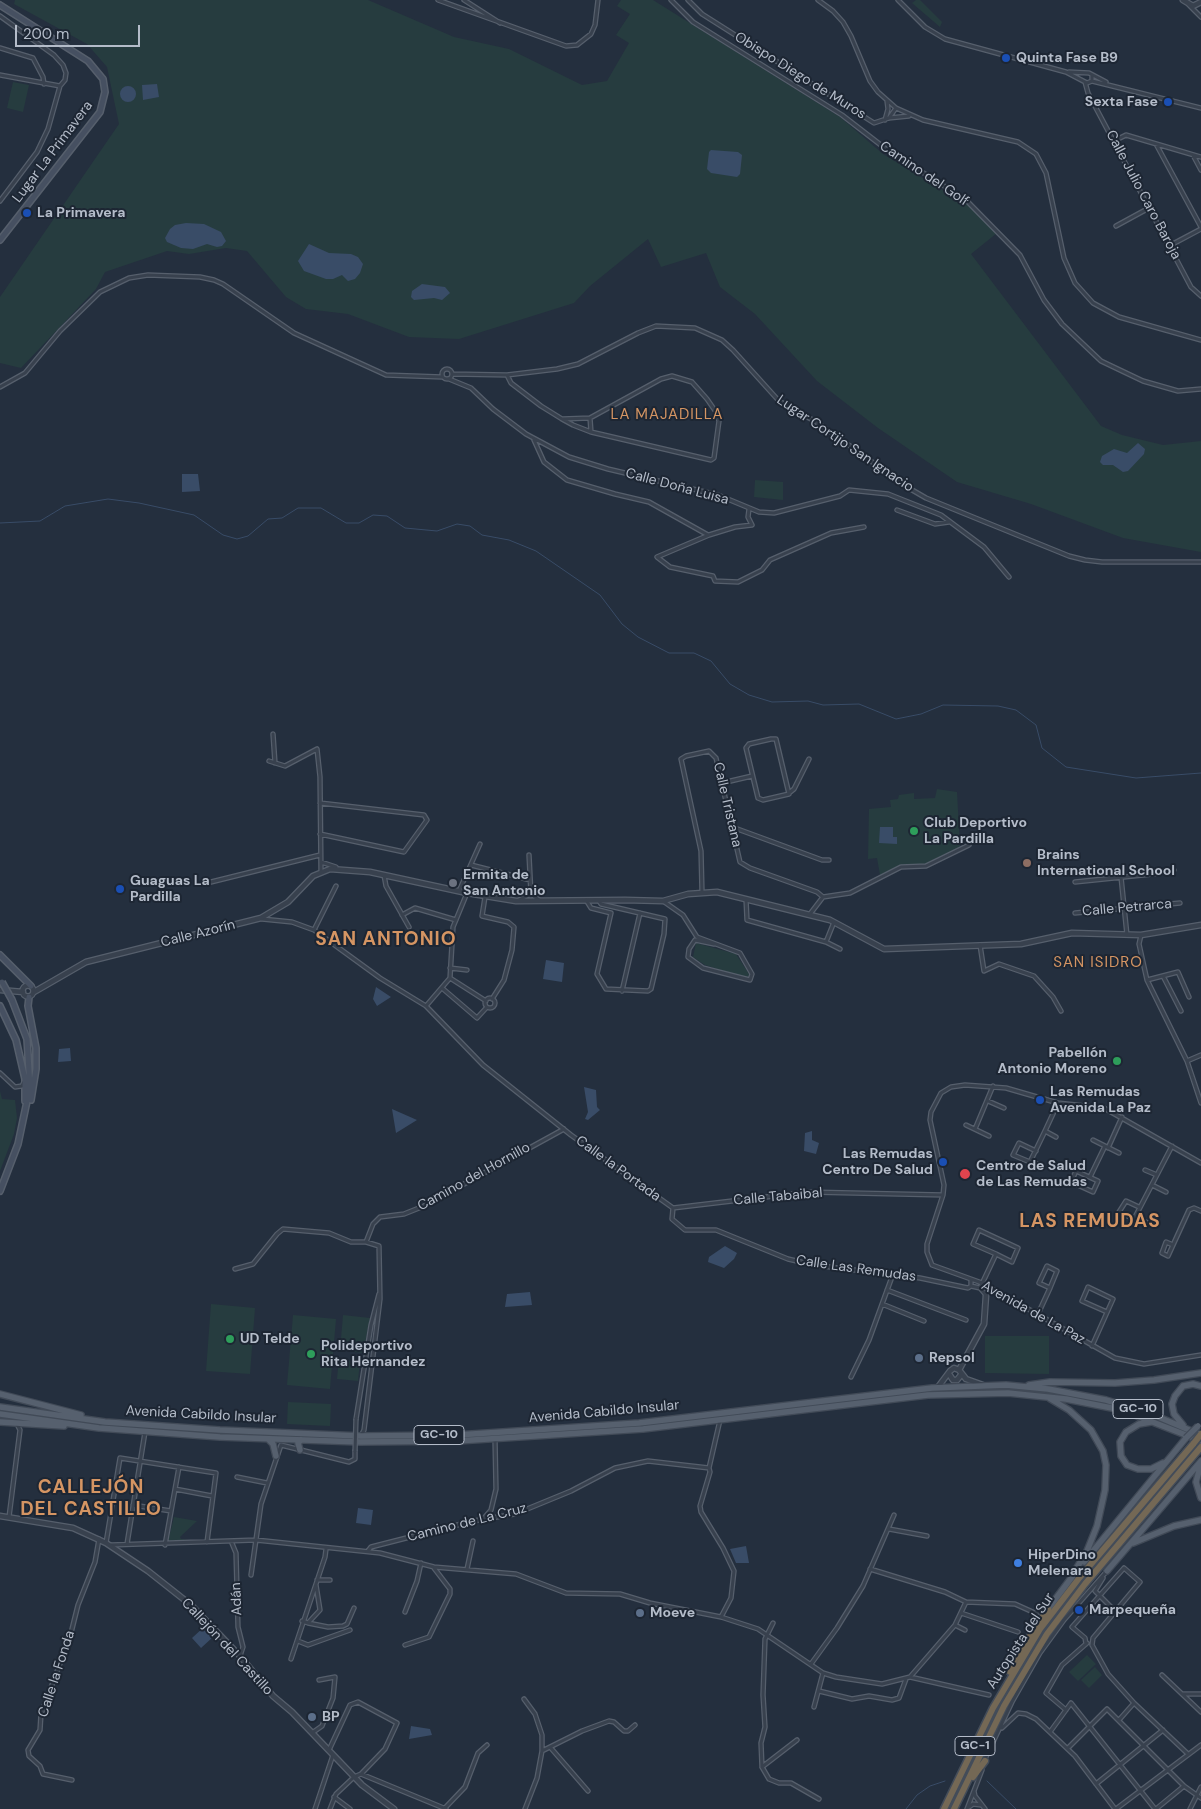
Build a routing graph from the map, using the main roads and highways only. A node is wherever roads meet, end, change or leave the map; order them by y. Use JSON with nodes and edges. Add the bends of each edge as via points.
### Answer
{"nodes":[{"id":1,"x":0,"y":5,"type":"edge"},
{"id":2,"x":0,"y":240,"type":"edge"},
{"id":3,"x":0,"y":955,"type":"edge"},
{"id":4,"x":1,"y":980,"type":"edge"},
{"id":5,"x":32,"y":989,"type":"road end"},
{"id":6,"x":29,"y":997,"type":"road end"},
{"id":7,"x":0,"y":1006,"type":"edge"},
{"id":8,"x":25,"y":1119,"type":"junction"},
{"id":9,"x":0,"y":1191,"type":"edge"},
{"id":10,"x":1201,"y":1373,"type":"edge"},
{"id":11,"x":1021,"y":1386,"type":"junction"},
{"id":12,"x":1201,"y":1386,"type":"edge"},
{"id":13,"x":0,"y":1394,"type":"edge"},
{"id":14,"x":1030,"y":1394,"type":"junction"},
{"id":15,"x":0,"y":1407,"type":"edge"},
{"id":16,"x":0,"y":1414,"type":"edge"},
{"id":17,"x":105,"y":1422,"type":"junction"},
{"id":18,"x":1154,"y":1422,"type":"junction"},
{"id":19,"x":1,"y":1423,"type":"edge"},
{"id":20,"x":1199,"y":1424,"type":"edge"},
{"id":21,"x":99,"y":1428,"type":"junction"},
{"id":22,"x":1186,"y":1428,"type":"junction"},
{"id":23,"x":1201,"y":1435,"type":"edge"},
{"id":24,"x":268,"y":1439,"type":"junction"},
{"id":25,"x":302,"y":1440,"type":"junction"},
{"id":26,"x":1201,"y":1441,"type":"edge"},
{"id":27,"x":281,"y":1445,"type":"road end"},
{"id":28,"x":1201,"y":1447,"type":"edge"},
{"id":29,"x":300,"y":1450,"type":"road end"},
{"id":30,"x":276,"y":1456,"type":"road end"},
{"id":31,"x":1169,"y":1459,"type":"junction"},
{"id":32,"x":1201,"y":1462,"type":"edge"},
{"id":33,"x":1201,"y":1498,"type":"edge"},
{"id":34,"x":1201,"y":1520,"type":"edge"},
{"id":35,"x":1129,"y":1545,"type":"junction"},
{"id":36,"x":1107,"y":1572,"type":"road end"},
{"id":37,"x":1073,"y":1574,"type":"junction"},
{"id":38,"x":1048,"y":1609,"type":"joint"},
{"id":39,"x":1006,"y":1683,"type":"junction"},
{"id":40,"x":984,"y":1761,"type":"road end"},
{"id":41,"x":961,"y":1794,"type":"junction"},
{"id":42,"x":944,"y":1809,"type":"edge"},
{"id":43,"x":954,"y":1809,"type":"edge"}],
"edges":[{"from":1,"to":2,"type":"main road","name":"Lugar La Primavera","via":[[88,61],[103,80],[105,92],[100,112]]},
{"from":3,"to":5,"type":"main road"},
{"from":4,"to":8,"type":"main road","bridge":true,"via":[[24,1028],[29,1050],[30,1087]]},
{"from":6,"to":8,"type":"main road","via":[[36,1069]]},
{"from":7,"to":8,"type":"main road","via":[[16,1040],[25,1080]]},
{"from":8,"to":9,"type":"main road"},
{"from":10,"to":11,"type":"main road","via":[[1115,1383],[1050,1382]]},
{"from":11,"to":17,"type":"main road","name":"Avenida Cabildo Insular","number":"GC-10","via":[[938,1387],[621,1424],[493,1434],[361,1436]]},
{"from":11,"to":22,"type":"main road","name":"Avenida Cabildo Insular","number":"GC-10","via":[[1072,1392],[1124,1404]]},
{"from":12,"to":22,"type":"main road","via":[[1183,1386],[1173,1400],[1174,1414]]},
{"from":13,"to":17,"type":"main road"},
{"from":14,"to":18,"type":"main road","name":"Avenida Cabildo Insular","number":"GC-10","via":[[1091,1403]]},
{"from":14,"to":25,"type":"main road","name":"Avenida Cabildo Insular","number":"GC-10","via":[[928,1395],[643,1429],[496,1440]]},
{"from":14,"to":37,"type":"main road","via":[[1057,1402],[1085,1423],[1096,1438],[1106,1465],[1105,1490],[1097,1526]]},
{"from":15,"to":17,"type":"main road","name":"Avenida Cabildo Insular","number":"GC-10"},
{"from":16,"to":21,"type":"main road","name":"Avenida Cabildo Insular","number":"GC-10"},
{"from":18,"to":26,"type":"main road","name":"Avenida Cabildo Insular","number":"GC-10"},
{"from":18,"to":31,"type":"main road","via":[[1139,1424],[1126,1432],[1120,1442],[1121,1456],[1131,1467],[1144,1470]]},
{"from":19,"to":21,"type":"main road"},
{"from":20,"to":31,"type":"main road","bridge":true},
{"from":21,"to":24,"type":"main road","name":"Avenida Cabildo Insular","number":"GC-10"},
{"from":22,"to":23,"type":"main road","name":"Avenida Cabildo Insular","number":"GC-10"},
{"from":23,"to":39,"type":"highway","name":"Autopista del Sur","number":"GC-1","bridge":true,"via":[[1060,1602]]},
{"from":24,"to":25,"type":"main road","name":"Avenida Cabildo Insular","number":"GC-10"},
{"from":24,"to":27,"type":"main road"},
{"from":24,"to":30,"type":"main road"},
{"from":25,"to":29,"type":"main road","via":[[298,1443]]},
{"from":28,"to":41,"type":"highway","name":"Autopista del Sur","number":"GC-1","via":[[1047,1634],[1004,1706]]},
{"from":31,"to":37,"type":"main road"},
{"from":32,"to":33,"type":"main road","via":[[1196,1482]]},
{"from":32,"to":35,"type":"main road"},
{"from":34,"to":35,"type":"main road","via":[[1166,1529]]},
{"from":35,"to":36,"type":"main road"},
{"from":37,"to":38,"type":"main road"},
{"from":38,"to":39,"type":"highway","via":[[1013,1662]]},
{"from":39,"to":42,"type":"highway","name":"Autopista del Sur","number":"GC-1"},
{"from":40,"to":41,"type":"highway"},
{"from":41,"to":43,"type":"highway","name":"Autopista del Sur","number":"GC-1"}]}
